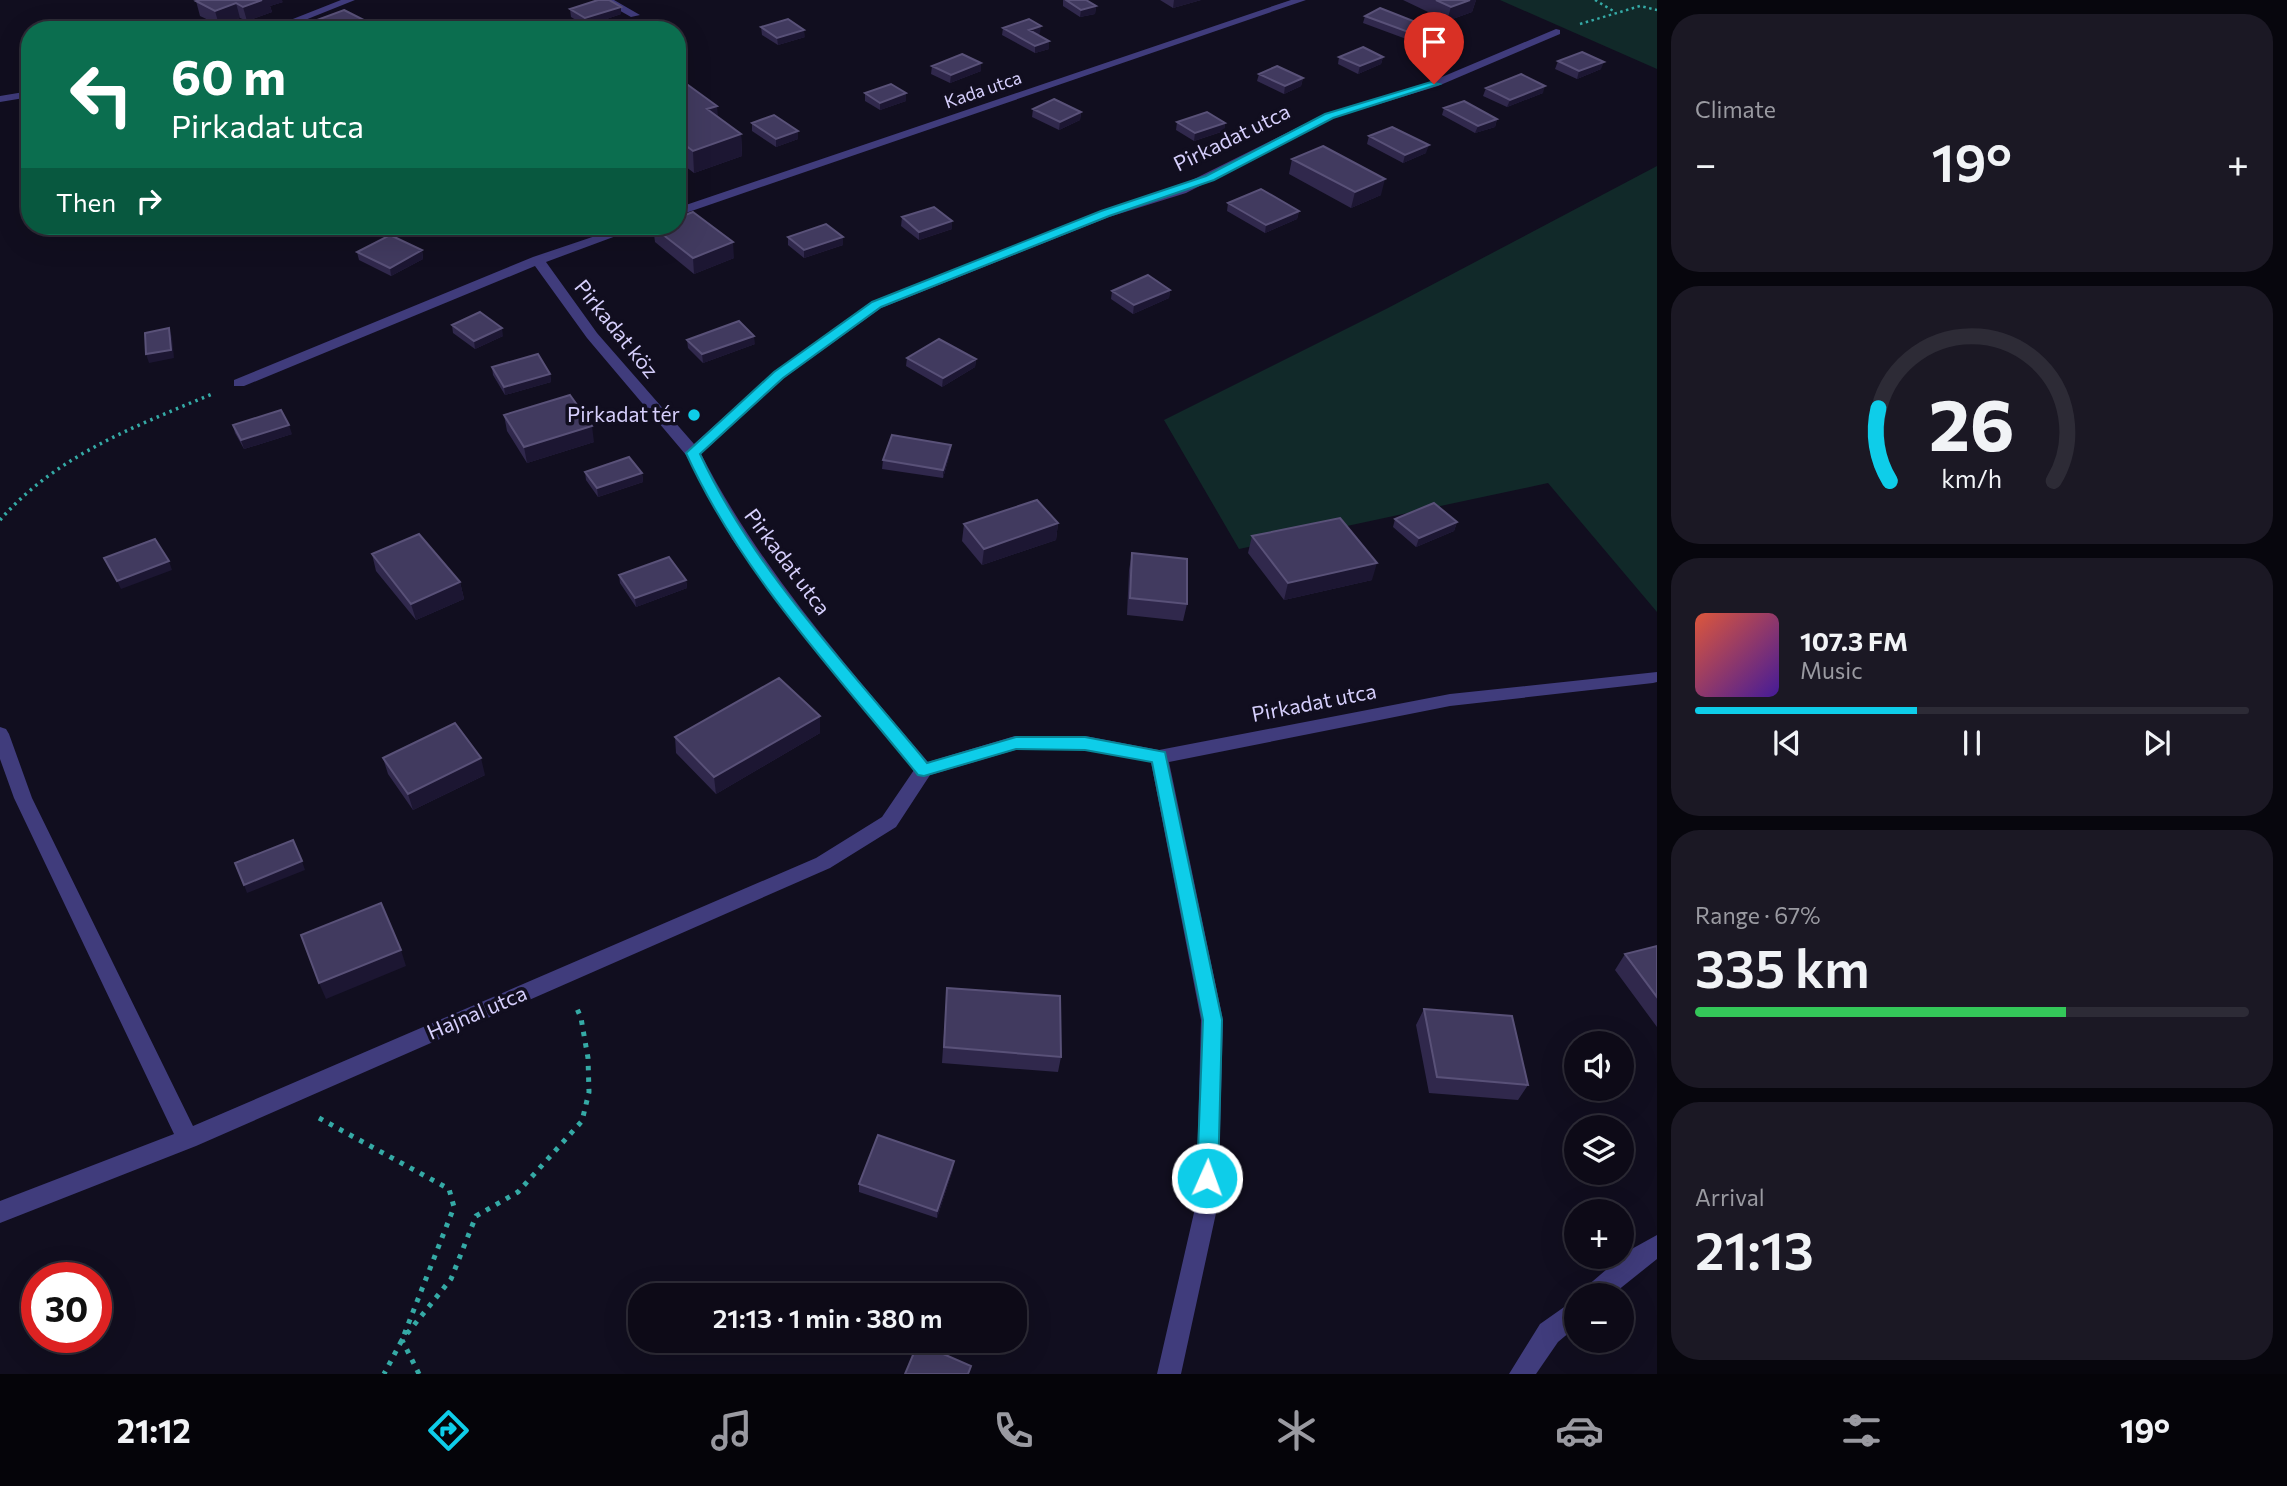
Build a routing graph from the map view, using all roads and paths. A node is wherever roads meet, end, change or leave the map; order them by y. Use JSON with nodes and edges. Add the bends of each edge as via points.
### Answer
{"nodes":[{"id":1,"x":350,"y":0,"type":"edge"},
{"id":2,"x":606,"y":0,"type":"edge"},
{"id":3,"x":1301,"y":0,"type":"edge"},
{"id":4,"x":1595,"y":0,"type":"edge"},
{"id":5,"x":1647,"y":0,"type":"edge"},
{"id":6,"x":1640,"y":6,"type":"junction"},
{"id":7,"x":1657,"y":10,"type":"edge"},
{"id":8,"x":1615,"y":12,"type":"junction"},
{"id":9,"x":635,"y":15,"type":"dead end"},
{"id":10,"x":294,"y":21,"type":"edge"},
{"id":11,"x":1556,"y":32,"type":"joint"},
{"id":12,"x":21,"y":96,"type":"edge"},
{"id":13,"x":0,"y":99,"type":"edge"},
{"id":14,"x":686,"y":209,"type":"edge"},
{"id":15,"x":611,"y":235,"type":"edge"},
{"id":16,"x":538,"y":260,"type":"junction"},
{"id":17,"x":239,"y":383,"type":"joint"},
{"id":18,"x":692,"y":453,"type":"junction"},
{"id":19,"x":0,"y":520,"type":"edge"},
{"id":20,"x":1653,"y":677,"type":"dead end"},
{"id":21,"x":0,"y":734,"type":"edge"},
{"id":22,"x":1159,"y":757,"type":"junction"},
{"id":23,"x":924,"y":770,"type":"junction"},
{"id":24,"x":562,"y":976,"type":"junction"},
{"id":25,"x":281,"y":1098,"type":"junction"},
{"id":26,"x":188,"y":1139,"type":"junction"},
{"id":27,"x":0,"y":1212,"type":"edge"},
{"id":28,"x":1657,"y":1247,"type":"edge"},
{"id":29,"x":1608,"y":1283,"type":"edge"},
{"id":30,"x":1564,"y":1321,"type":"edge"},
{"id":31,"x":402,"y":1340,"type":"junction"},
{"id":32,"x":384,"y":1374,"type":"edge"},
{"id":33,"x":419,"y":1374,"type":"edge"},
{"id":34,"x":1169,"y":1374,"type":"edge"},
{"id":35,"x":1521,"y":1374,"type":"edge"}],
"edges":[{"from":1,"to":10,"type":"street"},
{"from":2,"to":9,"type":"street"},
{"from":3,"to":14,"type":"street","name":"Kada utca"},
{"from":4,"to":8,"type":"path"},
{"from":5,"to":6,"type":"path"},
{"from":6,"to":7,"type":"path"},
{"from":6,"to":8,"type":"path"},
{"from":8,"to":11,"type":"path"},
{"from":11,"to":18,"type":"street","name":"Pirkadat utca","via":[[1434,84],[1329,116],[1182,190],[1105,214],[876,304],[779,375]]},
{"from":12,"to":13,"type":"street"},
{"from":15,"to":16,"type":"street"},
{"from":16,"to":17,"type":"street"},
{"from":16,"to":18,"type":"street","name":"Pirkadat köz","via":[[611,360]]},
{"from":17,"to":19,"type":"path","via":[[124,431],[57,468],[13,501]]},
{"from":18,"to":23,"type":"street","name":"Pirkadat utca","via":[[713,498],[751,559]]},
{"from":20,"to":22,"type":"street","name":"Pirkadat utca","via":[[1450,700]]},
{"from":21,"to":26,"type":"street","via":[[23,798]]},
{"from":22,"to":23,"type":"street","name":"Pirkadat utca","via":[[1085,743],[1016,743]]},
{"from":22,"to":34,"type":"street","via":[[1212,1020],[1206,1204]]},
{"from":23,"to":24,"type":"street","name":"Hajnal utca","via":[[889,822],[823,863]]},
{"from":24,"to":25,"type":"street","name":"Hajnal utca"},
{"from":24,"to":31,"type":"path","via":[[581,1018],[588,1058],[589,1092],[582,1121],[519,1192],[476,1216],[451,1279]]},
{"from":25,"to":26,"type":"street","name":"Hajnal utca"},
{"from":25,"to":31,"type":"path","via":[[449,1189],[454,1208]]},
{"from":26,"to":27,"type":"street","name":"Hajnal utca"},
{"from":28,"to":29,"type":"street"},
{"from":30,"to":35,"type":"street","via":[[1549,1333]]},
{"from":31,"to":32,"type":"path"},
{"from":31,"to":33,"type":"path"}]}
